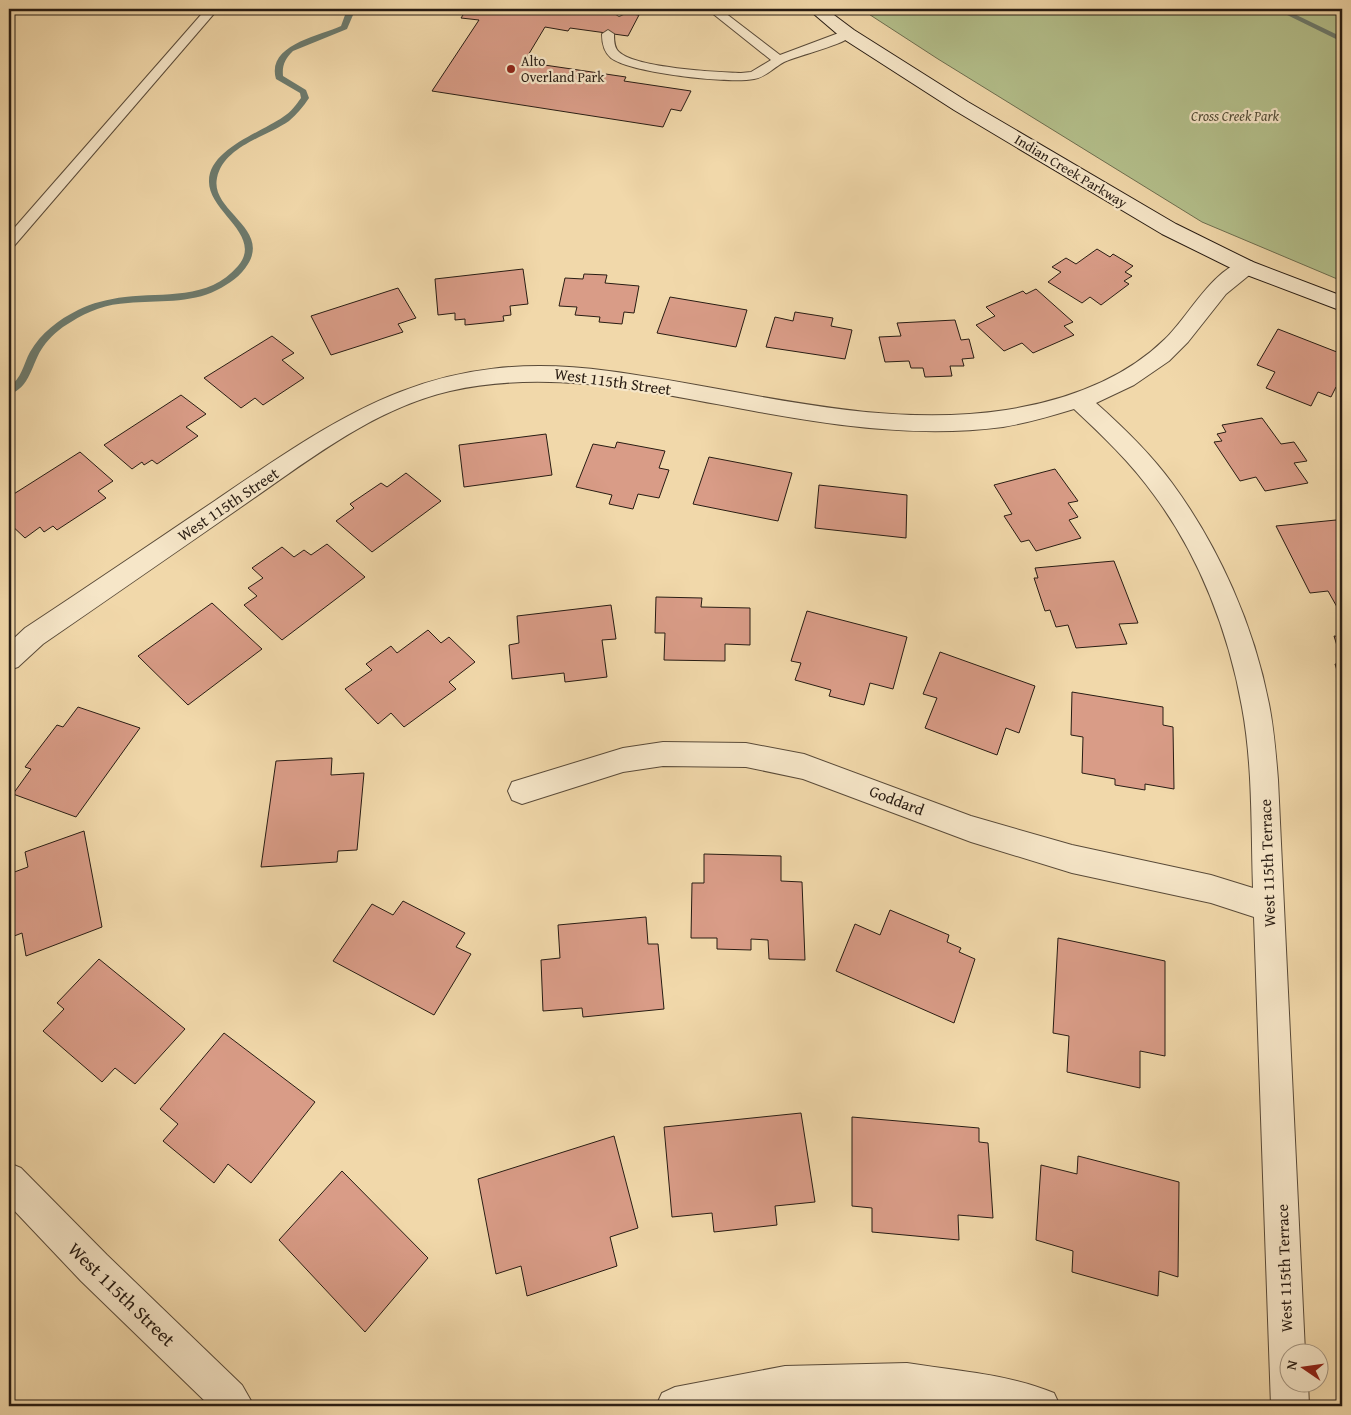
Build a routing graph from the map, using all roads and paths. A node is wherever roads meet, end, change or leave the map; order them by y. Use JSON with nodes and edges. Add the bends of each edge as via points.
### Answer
{"nodes":[{"id":1,"x":212,"y":9,"type":"edge"},
{"id":2,"x":713,"y":9,"type":"edge"},
{"id":3,"x":816,"y":9,"type":"edge"},
{"id":4,"x":608,"y":34,"type":"dead end"},
{"id":5,"x":848,"y":34,"type":"junction"},
{"id":6,"x":778,"y":60,"type":"junction"},
{"id":7,"x":9,"y":243,"type":"edge"},
{"id":8,"x":1246,"y":267,"type":"junction"},
{"id":9,"x":1342,"y":304,"type":"edge"},
{"id":10,"x":1078,"y":400,"type":"junction"},
{"id":11,"x":9,"y":659,"type":"edge"},
{"id":12,"x":522,"y":792,"type":"dead end"},
{"id":13,"x":1268,"y":907,"type":"junction"},
{"id":14,"x":9,"y":1180,"type":"edge"},
{"id":15,"x":1287,"y":1342,"type":"edge"},
{"id":16,"x":1289,"y":1392,"type":"edge"},
{"id":17,"x":235,"y":1406,"type":"edge"},
{"id":18,"x":675,"y":1406,"type":"edge"},
{"id":19,"x":1041,"y":1406,"type":"edge"},
{"id":20,"x":1290,"y":1406,"type":"edge"}],
"edges":[{"from":1,"to":7,"type":"lane"},
{"from":2,"to":6,"type":"lane"},
{"from":3,"to":5,"type":"street","name":"Indian Creek Parkway"},
{"from":4,"to":6,"type":"lane","via":[[608,45],[616,56],[636,64],[736,77],[753,76]]},
{"from":5,"to":6,"type":"lane"},
{"from":5,"to":8,"type":"street","name":"Indian Creek Parkway","via":[[961,106],[1136,210]]},
{"from":8,"to":9,"type":"street","name":"Indian Creek Parkway"},
{"from":8,"to":10,"type":"street","name":"West 115th Street","via":[[1216,292],[1198,318],[1166,352],[1109,388]]},
{"from":10,"to":11,"type":"street","name":"West 115th Street","via":[[1004,419],[943,424],[875,422],[592,376],[533,372],[497,374],[446,384],[403,397],[356,418],[34,636]]},
{"from":10,"to":13,"type":"street","name":"West 115th Terrace","via":[[1118,436],[1164,491],[1200,550],[1231,619],[1254,698],[1264,780]]},
{"from":12,"to":13,"type":"street","name":"Goddard","via":[[623,760],[663,754],[746,755],[804,767],[972,829],[1072,859],[1211,888]]},
{"from":13,"to":15,"type":"street","name":"West 115th Terrace"},
{"from":14,"to":17,"type":"street","name":"West 115th Street"},
{"from":16,"to":20,"type":"street","name":"West 115th Terrace"},
{"from":18,"to":19,"type":"street","via":[[785,1385],[907,1382]]}]}
